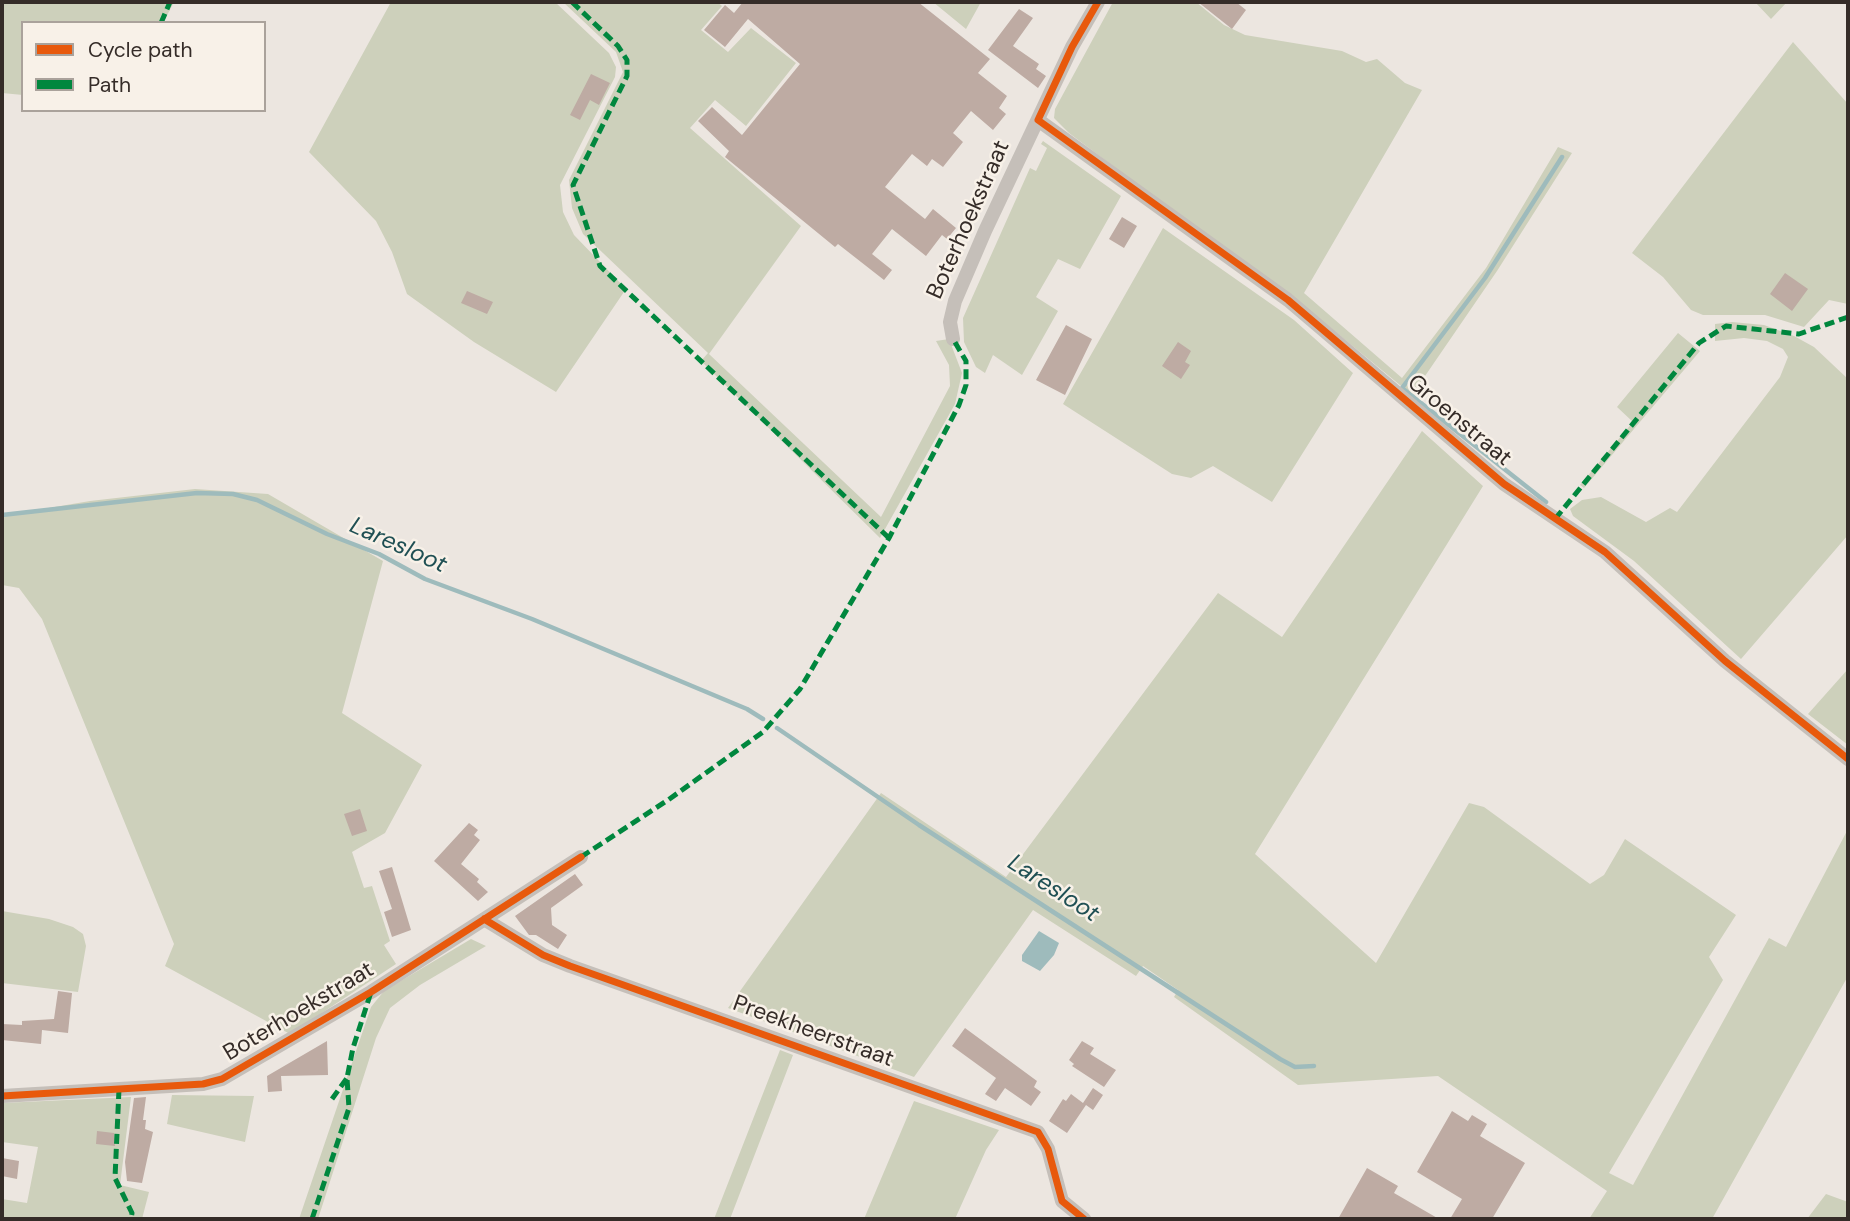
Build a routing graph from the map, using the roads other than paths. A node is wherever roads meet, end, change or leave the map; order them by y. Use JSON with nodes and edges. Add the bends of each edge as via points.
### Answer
{"nodes":[{"id":1,"x":1098,"y":2,"type":"edge"},
{"id":2,"x":1038,"y":120,"type":"junction"},
{"id":3,"x":953,"y":339,"type":"dead end"},
{"id":4,"x":1848,"y":759,"type":"edge"},
{"id":5,"x":581,"y":857,"type":"dead end"},
{"id":6,"x":484,"y":919,"type":"junction"},
{"id":7,"x":2,"y":1096,"type":"edge"},
{"id":8,"x":1084,"y":1219,"type":"edge"}],
"edges":[{"from":1,"to":2,"type":"street","name":"Boterhoekstraat"},
{"from":2,"to":3,"type":"street","name":"Boterhoekstraat","via":[[955,301],[950,322]]},
{"from":2,"to":4,"type":"street","name":"Groenstraat","via":[[1287,300],[1504,484],[1605,552],[1725,661]]},
{"from":5,"to":6,"type":"street","name":"Boterhoekstraat"},
{"from":6,"to":7,"type":"street","name":"Boterhoekstraat","via":[[222,1079],[203,1084]]},
{"from":6,"to":8,"type":"street","name":"Preekheerstraat","via":[[570,966],[1038,1132],[1048,1149],[1062,1201]]}]}
